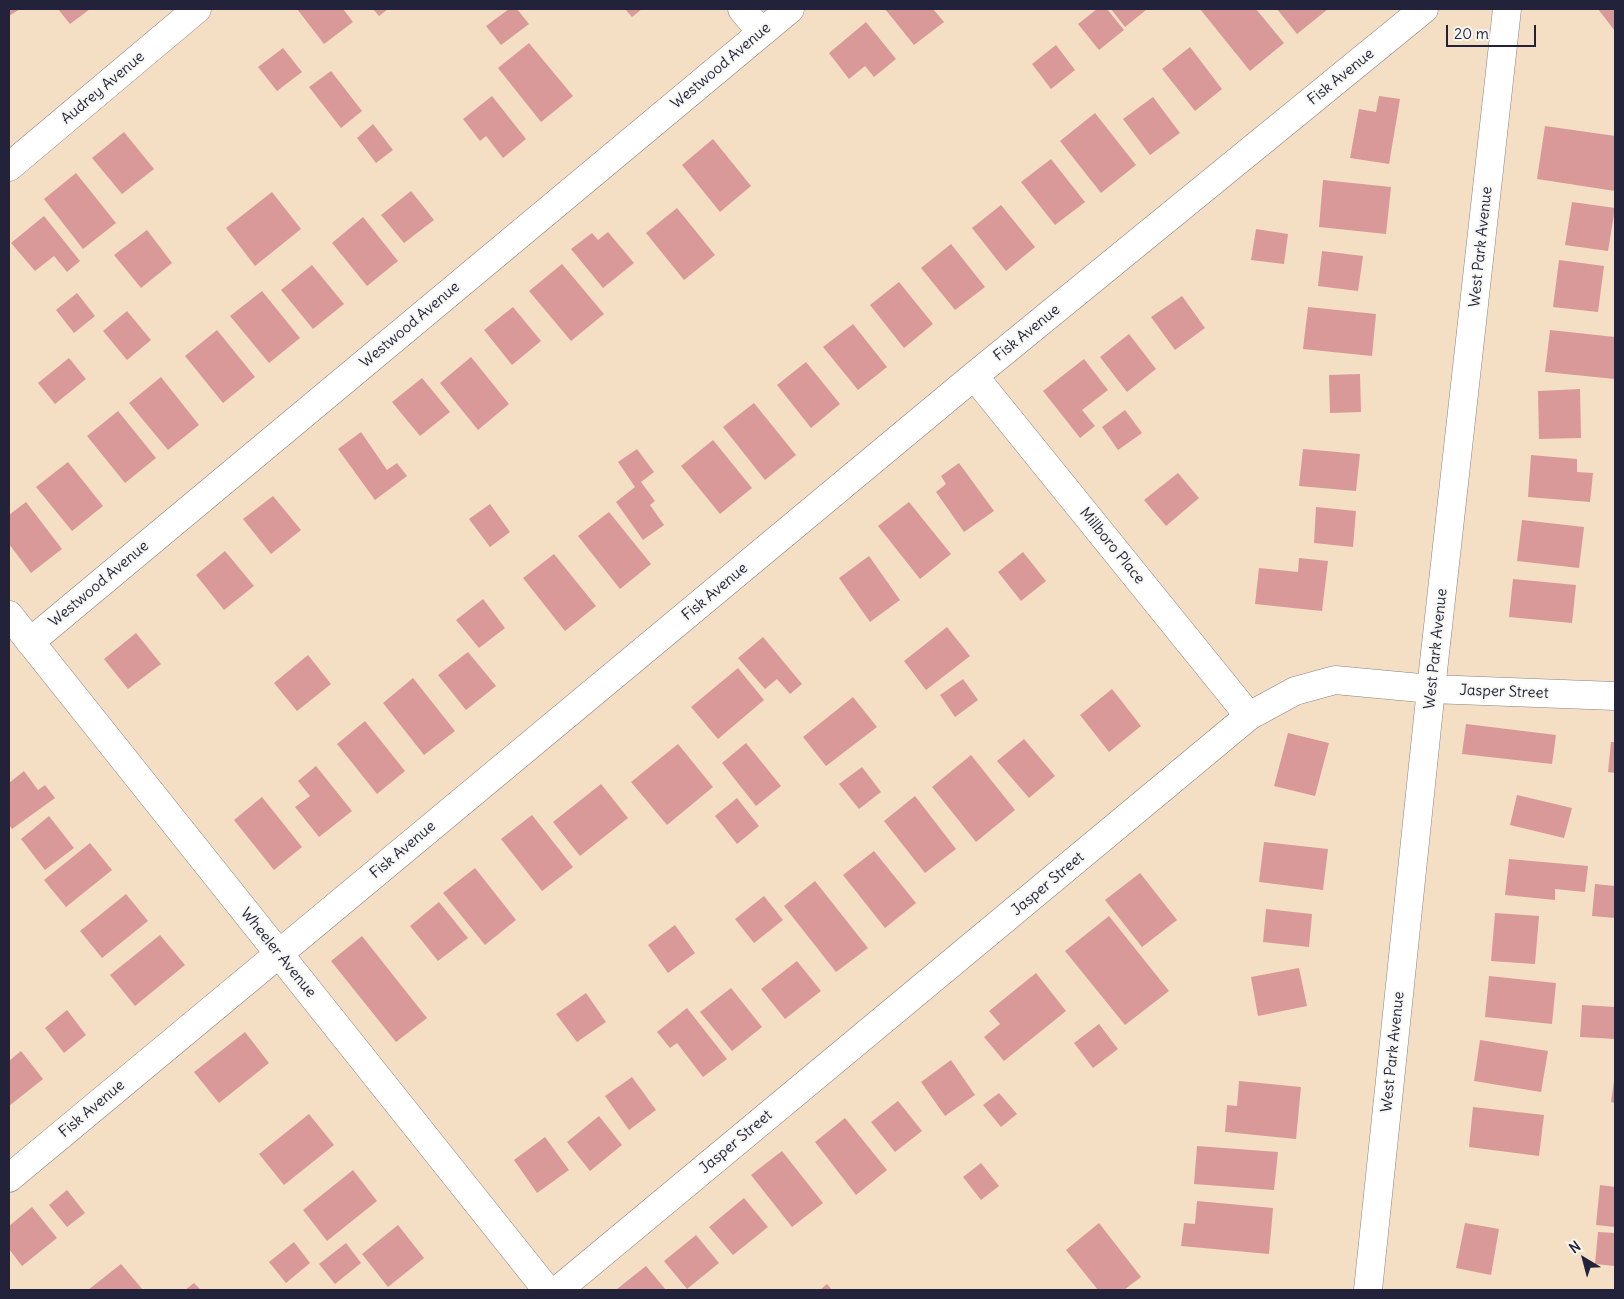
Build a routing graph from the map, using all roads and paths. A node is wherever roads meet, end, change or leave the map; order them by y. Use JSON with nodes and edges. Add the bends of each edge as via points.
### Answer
{"nodes":[{"id":1,"x":197,"y":9,"type":"edge"},
{"id":2,"x":742,"y":9,"type":"edge"},
{"id":3,"x":790,"y":9,"type":"edge"},
{"id":4,"x":1424,"y":9,"type":"edge"},
{"id":5,"x":1507,"y":9,"type":"edge"},
{"id":6,"x":761,"y":32,"type":"junction"},
{"id":7,"x":9,"y":167,"type":"edge"},
{"id":8,"x":974,"y":376,"type":"junction"},
{"id":9,"x":9,"y":615,"type":"edge"},
{"id":10,"x":30,"y":642,"type":"junction"},
{"id":11,"x":1431,"y":689,"type":"junction"},
{"id":12,"x":1615,"y":696,"type":"edge"},
{"id":13,"x":1249,"y":716,"type":"junction"},
{"id":14,"x":278,"y":954,"type":"junction"},
{"id":15,"x":9,"y":1178,"type":"edge"},
{"id":16,"x":547,"y":1290,"type":"edge"},
{"id":17,"x":558,"y":1290,"type":"edge"},
{"id":18,"x":1368,"y":1290,"type":"edge"}],
"edges":[{"from":1,"to":7,"type":"street","name":"Audrey Avenue"},
{"from":2,"to":6,"type":"street"},
{"from":3,"to":6,"type":"street","name":"Westwood Avenue"},
{"from":4,"to":8,"type":"street","name":"Fisk Avenue"},
{"from":5,"to":11,"type":"street","name":"West Park Avenue"},
{"from":6,"to":10,"type":"street","name":"Westwood Avenue"},
{"from":8,"to":13,"type":"street","name":"Millboro Place"},
{"from":8,"to":14,"type":"street","name":"Fisk Avenue"},
{"from":9,"to":10,"type":"street","name":"Wheeler Avenue"},
{"from":10,"to":14,"type":"street","name":"Wheeler Avenue"},
{"from":11,"to":12,"type":"street","name":"Jasper Street"},
{"from":11,"to":13,"type":"street","name":"Jasper Street","via":[[1335,680],[1295,691]]},
{"from":11,"to":18,"type":"street","name":"West Park Avenue"},
{"from":13,"to":17,"type":"street","name":"Jasper Street"},
{"from":14,"to":15,"type":"street","name":"Fisk Avenue"},
{"from":14,"to":16,"type":"street","name":"Wheeler Avenue"}]}
